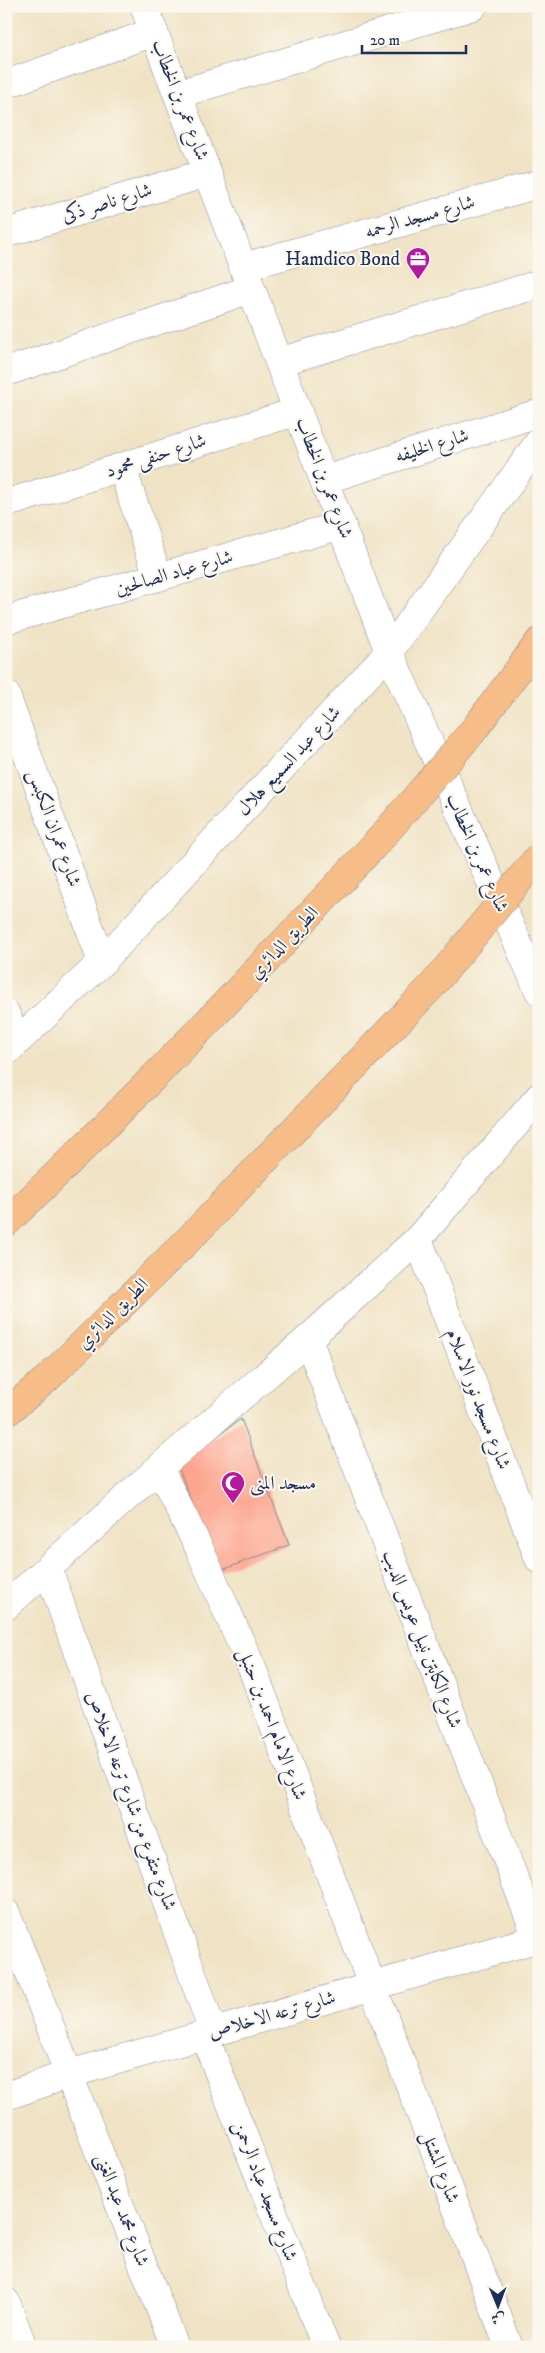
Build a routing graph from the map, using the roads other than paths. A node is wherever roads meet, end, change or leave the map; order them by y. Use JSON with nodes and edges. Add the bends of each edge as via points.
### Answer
{"nodes":[{"id":1,"x":144,"y":6,"type":"edge"},
{"id":2,"x":473,"y":6,"type":"edge"},
{"id":3,"x":154,"y":32,"type":"junction"},
{"id":4,"x":6,"y":84,"type":"edge"},
{"id":5,"x":178,"y":94,"type":"junction"},
{"id":6,"x":207,"y":172,"type":"junction"},
{"id":7,"x":539,"y":184,"type":"edge"},
{"id":8,"x":6,"y":233,"type":"edge"},
{"id":9,"x":247,"y":278,"type":"junction"},
{"id":10,"x":539,"y":284,"type":"edge"},
{"id":11,"x":279,"y":362,"type":"junction"},
{"id":12,"x":6,"y":372,"type":"edge"},
{"id":13,"x":298,"y":411,"type":"junction"},
{"id":14,"x":539,"y":413,"type":"edge"},
{"id":15,"x":539,"y":442,"type":"edge"},
{"id":16,"x":122,"y":467,"type":"junction"},
{"id":17,"x":324,"y":480,"type":"junction"},
{"id":18,"x":14,"y":501,"type":"dead end"},
{"id":19,"x":342,"y":525,"type":"junction"},
{"id":20,"x":158,"y":577,"type":"junction"},
{"id":21,"x":6,"y":620,"type":"edge"},
{"id":22,"x":539,"y":642,"type":"edge"},
{"id":23,"x":389,"y":652,"type":"junction"},
{"id":24,"x":6,"y":694,"type":"edge"},
{"id":25,"x":539,"y":856,"type":"edge"},
{"id":26,"x":102,"y":962,"type":"junction"},
{"id":27,"x":539,"y":991,"type":"edge"},
{"id":28,"x":6,"y":1014,"type":"edge"},
{"id":29,"x":11,"y":1047,"type":"edge"},
{"id":30,"x":539,"y":1097,"type":"edge"},
{"id":31,"x":6,"y":1223,"type":"edge"},
{"id":32,"x":418,"y":1239,"type":"junction"},
{"id":33,"x":308,"y":1339,"type":"junction"},
{"id":34,"x":6,"y":1413,"type":"edge"},
{"id":35,"x":159,"y":1468,"type":"junction"},
{"id":36,"x":539,"y":1559,"type":"edge"},
{"id":37,"x":48,"y":1570,"type":"junction"},
{"id":38,"x":6,"y":1606,"type":"edge"},
{"id":39,"x":6,"y":1913,"type":"edge"},
{"id":40,"x":538,"y":1940,"type":"edge"},
{"id":41,"x":371,"y":1986,"type":"junction"},
{"id":42,"x":209,"y":2034,"type":"junction"},
{"id":43,"x":69,"y":2074,"type":"junction"},
{"id":44,"x":6,"y":2096,"type":"edge"},
{"id":45,"x":6,"y":2302,"type":"edge"},
{"id":46,"x":23,"y":2347,"type":"edge"},
{"id":47,"x":175,"y":2347,"type":"edge"},
{"id":48,"x":326,"y":2347,"type":"edge"},
{"id":49,"x":510,"y":2347,"type":"edge"}],
"edges":[{"from":1,"to":3,"type":"street","name":"شارع عمر بن الخطاب"},
{"from":2,"to":5,"type":"street"},
{"from":3,"to":4,"type":"street"},
{"from":3,"to":5,"type":"street","name":"شارع عمر بن الخطاب"},
{"from":5,"to":6,"type":"street","name":"شارع عمر بن الخطاب"},
{"from":6,"to":8,"type":"street","name":"شارع ناصر ذكى"},
{"from":6,"to":9,"type":"street","name":"شارع عمر بن الخطاب"},
{"from":7,"to":9,"type":"street","name":"شارع مسجد الرحمه"},
{"from":9,"to":11,"type":"street","name":"شارع عمر بن الخطاب"},
{"from":9,"to":12,"type":"street","name":"شارع مسجد الرحمه"},
{"from":10,"to":11,"type":"street"},
{"from":11,"to":13,"type":"street","name":"شارع عمر بن الخطاب"},
{"from":13,"to":16,"type":"street","name":"شارع حنفى محمود"},
{"from":13,"to":17,"type":"street","name":"شارع عمر بن الخطاب"},
{"from":14,"to":17,"type":"street","name":"شارع الخليفه"},
{"from":15,"to":23,"type":"street","name":"شارع عبد السميع هلال"},
{"from":16,"to":18,"type":"street","name":"شارع حنفى محمود"},
{"from":16,"to":20,"type":"street"},
{"from":17,"to":19,"type":"street","name":"شارع عمر بن الخطاب"},
{"from":19,"to":20,"type":"street","name":"شارع عباد الصالحين"},
{"from":19,"to":23,"type":"street","name":"شارع عمر بن الخطاب"},
{"from":20,"to":21,"type":"street","name":"شارع عباد الصالحين"},
{"from":22,"to":31,"type":"highway","name":"الطريق الدائري","bridge":true,"via":[[472,732],[381,838],[186,1047]]},
{"from":23,"to":26,"type":"street","name":"شارع عبد السميع هلال"},
{"from":23,"to":27,"type":"street","name":"شارع عمر بن الخطاب"},
{"from":24,"to":26,"type":"street","name":"شارع عمران الكبس"},
{"from":25,"to":34,"type":"highway","name":"الطريق الدائري","bridge":true,"via":[[432,986],[193,1235],[48,1378]]},
{"from":26,"to":29,"type":"street","name":"شارع عبد السميع هلال"},
{"from":28,"to":29,"type":"street"},
{"from":30,"to":32,"type":"street"},
{"from":32,"to":33,"type":"street"},
{"from":32,"to":36,"type":"street","name":"شارع مسجد نور الاسلام"},
{"from":33,"to":35,"type":"street"},
{"from":33,"to":40,"type":"street","name":"شارع الكابتن نبيل عويس الديب"},
{"from":35,"to":37,"type":"street"},
{"from":35,"to":41,"type":"street","name":"شارع الامام احمد بن حنبل","via":[[200,1550],[252,1668]]},
{"from":37,"to":38,"type":"street"},
{"from":37,"to":42,"type":"street","name":"شارع متفرع من شارع ترعه الاخلاص"},
{"from":39,"to":43,"type":"street","name":"شارع محمد عبد الغنى"},
{"from":40,"to":41,"type":"street","name":"شارع ترعه الاخلاص"},
{"from":41,"to":42,"type":"street","name":"شارع ترعه الاخلاص"},
{"from":41,"to":49,"type":"street","name":"شارع المشتل"},
{"from":42,"to":43,"type":"street","name":"شارع ترعه الاخلاص"},
{"from":42,"to":48,"type":"street","name":"شارع مسجد عباد الرحمن"},
{"from":43,"to":44,"type":"street","name":"شارع ترعه الاخلاص"},
{"from":43,"to":47,"type":"street","name":"شارع محمد عبد الغنى"},
{"from":45,"to":46,"type":"street"}]}
